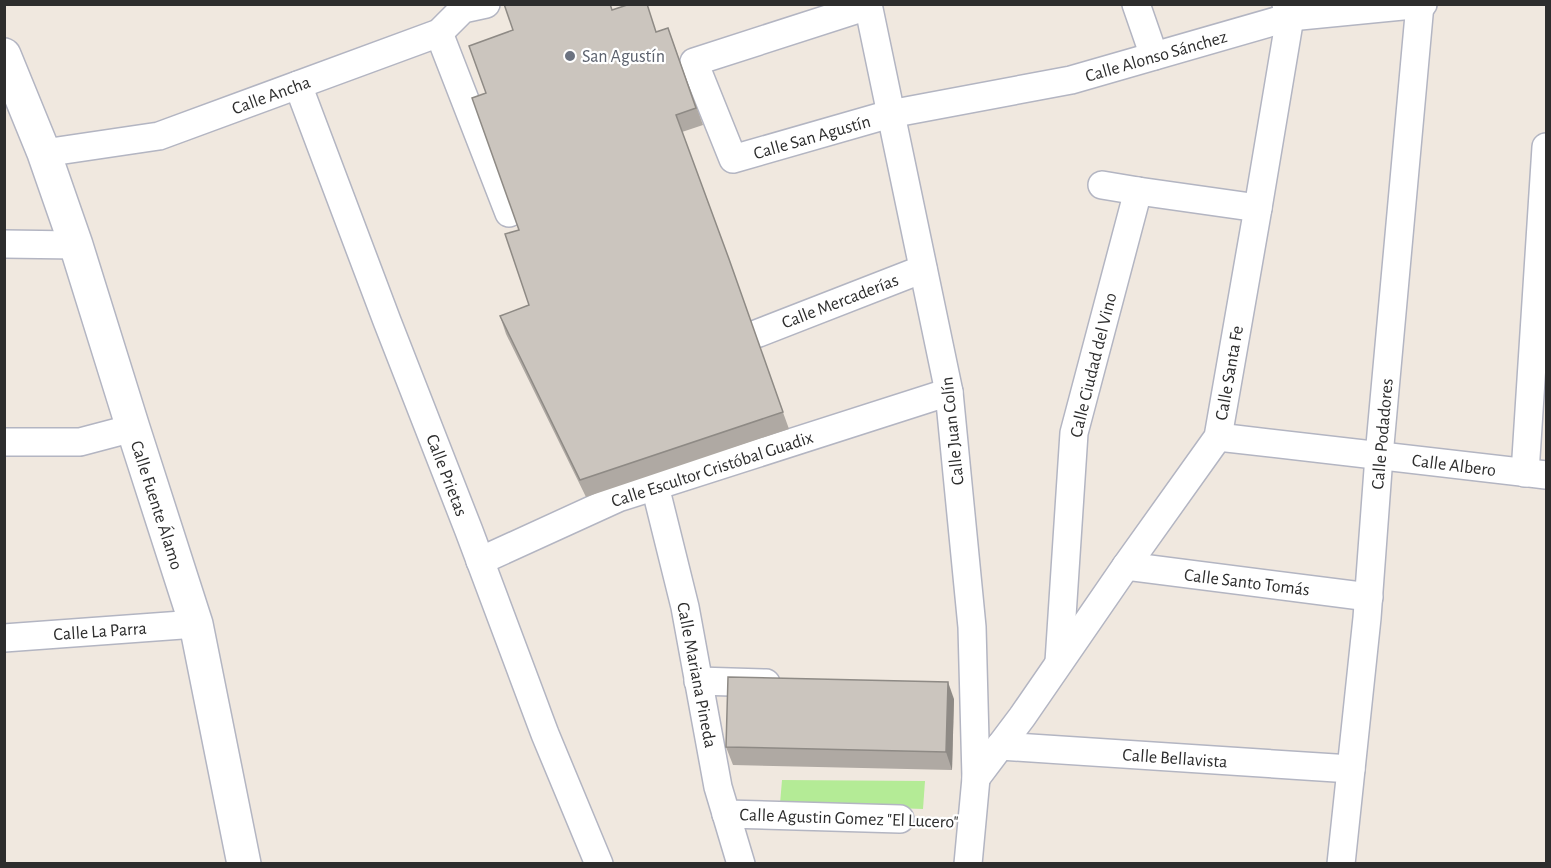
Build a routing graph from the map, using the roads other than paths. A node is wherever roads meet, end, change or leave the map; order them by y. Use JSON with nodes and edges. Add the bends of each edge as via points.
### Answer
{"nodes":[{"id":1,"x":486,"y":4,"type":"edge"},
{"id":2,"x":1136,"y":4,"type":"edge"},
{"id":3,"x":868,"y":5,"type":"edge"},
{"id":4,"x":1421,"y":5,"type":"edge"},
{"id":5,"x":1288,"y":11,"type":"edge"},
{"id":6,"x":439,"y":33,"type":"junction"},
{"id":7,"x":4,"y":55,"type":"edge"},
{"id":8,"x":1154,"y":56,"type":"junction"},
{"id":9,"x":298,"y":85,"type":"junction"},
{"id":10,"x":890,"y":114,"type":"junction"},
{"id":11,"x":1546,"y":147,"type":"edge"},
{"id":12,"x":44,"y":153,"type":"junction"},
{"id":13,"x":1102,"y":185,"type":"dead end"},
{"id":14,"x":1138,"y":191,"type":"junction"},
{"id":15,"x":1258,"y":208,"type":"junction"},
{"id":16,"x":509,"y":213,"type":"edge"},
{"id":17,"x":4,"y":244,"type":"edge"},
{"id":18,"x":76,"y":245,"type":"junction"},
{"id":19,"x":923,"y":268,"type":"junction"},
{"id":20,"x":756,"y":333,"type":"edge"},
{"id":21,"x":949,"y":392,"type":"junction"},
{"id":22,"x":132,"y":428,"type":"junction"},
{"id":23,"x":1218,"y":437,"type":"junction"},
{"id":24,"x":4,"y":442,"type":"edge"},
{"id":25,"x":1379,"y":456,"type":"junction"},
{"id":26,"x":1536,"y":474,"type":"edge"},
{"id":27,"x":655,"y":486,"type":"junction"},
{"id":28,"x":480,"y":561,"type":"junction"},
{"id":29,"x":1126,"y":566,"type":"junction"},
{"id":30,"x":1369,"y":597,"type":"junction"},
{"id":31,"x":196,"y":624,"type":"junction"},
{"id":32,"x":4,"y":638,"type":"edge"},
{"id":33,"x":1059,"y":663,"type":"junction"},
{"id":34,"x":698,"y":681,"type":"junction"},
{"id":35,"x":794,"y":684,"type":"edge"},
{"id":36,"x":1000,"y":746,"type":"junction"},
{"id":37,"x":1351,"y":769,"type":"junction"},
{"id":38,"x":976,"y":778,"type":"junction"},
{"id":39,"x":726,"y":814,"type":"junction"},
{"id":40,"x":900,"y":819,"type":"road end"},
{"id":41,"x":243,"y":864,"type":"edge"},
{"id":42,"x":599,"y":864,"type":"edge"},
{"id":43,"x":741,"y":864,"type":"edge"},
{"id":44,"x":968,"y":864,"type":"edge"},
{"id":45,"x":1341,"y":864,"type":"edge"}],
"edges":[{"from":1,"to":6,"type":"street","name":"Calle Ancha","via":[[463,9]]},
{"from":2,"to":8,"type":"street"},
{"from":3,"to":10,"type":"street","name":"Calle Juan Colín"},
{"from":3,"to":10,"type":"street","name":"Calle San Agustín","via":[[694,62],[733,159]]},
{"from":4,"to":5,"type":"street","name":"Calle Alonso Sánchez"},
{"from":4,"to":25,"type":"street","name":"Calle Podadores"},
{"from":5,"to":8,"type":"street","name":"Calle Alonso Sánchez"},
{"from":5,"to":15,"type":"street","name":"Calle Santa Fe"},
{"from":6,"to":9,"type":"street","name":"Calle Ancha"},
{"from":6,"to":16,"type":"street"},
{"from":7,"to":12,"type":"street","name":"Calle Fuente Álamo"},
{"from":8,"to":10,"type":"street","name":"Calle Alonso Sánchez","via":[[1071,80]]},
{"from":9,"to":12,"type":"street","name":"Calle Ancha","via":[[159,136]]},
{"from":9,"to":28,"type":"street","name":"Calle Prietas"},
{"from":10,"to":19,"type":"street","name":"Calle Juan Colín"},
{"from":11,"to":26,"type":"street"},
{"from":12,"to":18,"type":"street","name":"Calle Fuente Álamo"},
{"from":13,"to":14,"type":"street"},
{"from":14,"to":15,"type":"street"},
{"from":14,"to":33,"type":"street","name":"Calle Ciudad del Vino","via":[[1074,433]]},
{"from":15,"to":23,"type":"street","name":"Calle Santa Fe"},
{"from":17,"to":18,"type":"street"},
{"from":18,"to":22,"type":"street","name":"Calle Fuente Álamo"},
{"from":19,"to":20,"type":"street","name":"Calle Mercaderías"},
{"from":19,"to":21,"type":"street","name":"Calle Juan Colín"},
{"from":21,"to":27,"type":"street","name":"Calle Escultor Cristóbal Guadix"},
{"from":21,"to":38,"type":"street","name":"Calle Juan Colín","via":[[972,627],[962,690]]},
{"from":22,"to":24,"type":"street","via":[[80,442]]},
{"from":22,"to":31,"type":"street","name":"Calle Fuente Álamo"},
{"from":23,"to":25,"type":"street","name":"Calle Albero"},
{"from":23,"to":29,"type":"street","name":"Calle Santa Fe"},
{"from":25,"to":26,"type":"street","name":"Calle Albero"},
{"from":25,"to":30,"type":"street","name":"Calle Podadores"},
{"from":27,"to":28,"type":"street","name":"Calle Escultor Cristóbal Guadix","via":[[618,498]]},
{"from":27,"to":34,"type":"street","name":"Calle Mariana Pineda","via":[[685,607]]},
{"from":28,"to":42,"type":"street","name":"Calle Prietas"},
{"from":29,"to":30,"type":"street","name":"Calle Santo Tomás"},
{"from":29,"to":33,"type":"street","name":"Calle Santa Fe"},
{"from":30,"to":37,"type":"street","name":"Calle Podadores"},
{"from":31,"to":32,"type":"street","name":"Calle La Parra"},
{"from":31,"to":41,"type":"street","name":"Calle Fuente Álamo"},
{"from":33,"to":36,"type":"street","name":"Calle Santa Fe"},
{"from":34,"to":35,"type":"street"},
{"from":34,"to":39,"type":"street","name":"Calle Mariana Pineda"},
{"from":36,"to":37,"type":"street","name":"Calle Bellavista"},
{"from":36,"to":38,"type":"street","name":"Calle Santa Fe"},
{"from":37,"to":45,"type":"street","name":"Calle Podadores"},
{"from":38,"to":44,"type":"street","name":"Calle Juan Colín"},
{"from":39,"to":40,"type":"street","name":"Calle Agustin Gomez \"El Lucero\""},
{"from":39,"to":43,"type":"street","name":"Calle Mariana Pineda"}]}
